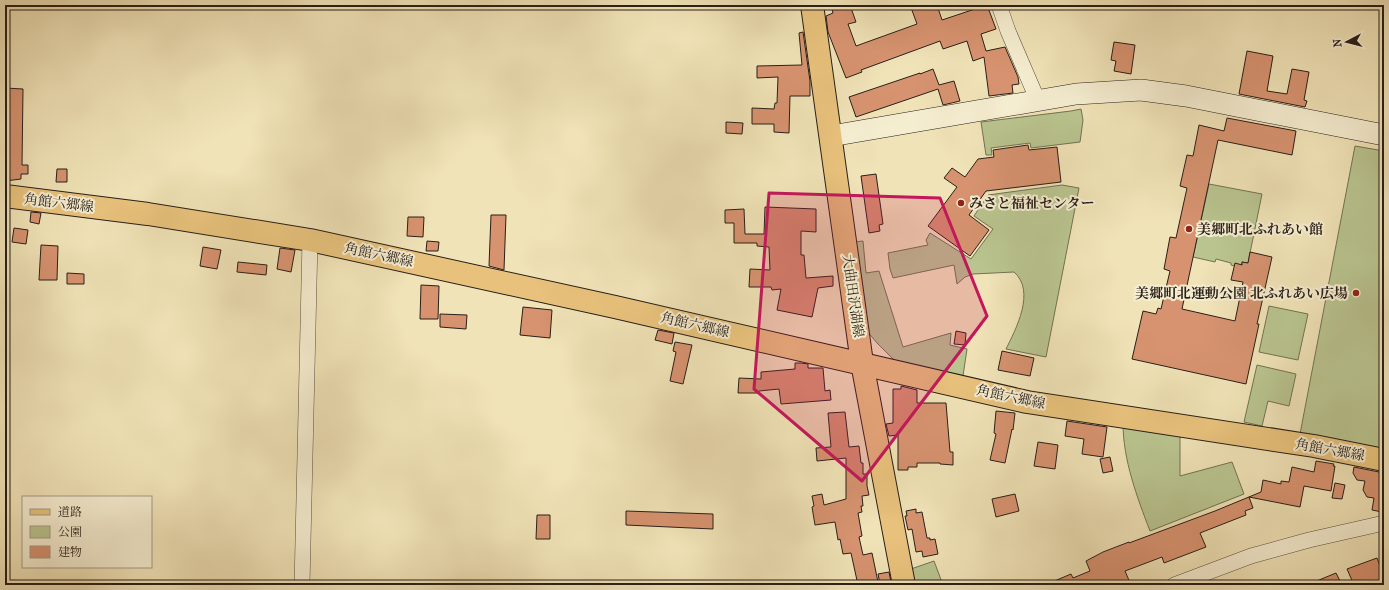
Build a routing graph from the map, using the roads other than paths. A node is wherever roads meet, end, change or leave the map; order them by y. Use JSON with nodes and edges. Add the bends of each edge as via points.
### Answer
{"nodes":[{"id":1,"x":812,"y":5,"type":"edge"},
{"id":2,"x":999,"y":5,"type":"edge"},
{"id":3,"x":1038,"y":100,"type":"junction"},
{"id":4,"x":1384,"y":135,"type":"edge"},
{"id":5,"x":830,"y":136,"type":"junction"},
{"id":6,"x":5,"y":196,"type":"edge"},
{"id":7,"x":310,"y":240,"type":"junction"},
{"id":8,"x":862,"y":364,"type":"junction"},
{"id":9,"x":1384,"y":460,"type":"edge"},
{"id":10,"x":1384,"y":523,"type":"edge"},
{"id":11,"x":302,"y":585,"type":"edge"},
{"id":12,"x":904,"y":585,"type":"edge"},
{"id":13,"x":1174,"y":585,"type":"edge"}],
"edges":[{"from":1,"to":5,"type":"main road","name":"大曲田沢湖線"},
{"from":2,"to":3,"type":"street"},
{"from":3,"to":4,"type":"street","via":[[1076,94],[1141,90],[1186,96]]},
{"from":3,"to":5,"type":"street"},
{"from":5,"to":8,"type":"main road","name":"大曲田沢湖線"},
{"from":6,"to":7,"type":"main road","name":"角館六郷線","via":[[148,214]]},
{"from":7,"to":8,"type":"main road","name":"角館六郷線"},
{"from":7,"to":11,"type":"street"},
{"from":8,"to":9,"type":"main road","name":"角館六郷線","via":[[1027,402],[1314,446]]},
{"from":8,"to":12,"type":"main road","name":"大曲田沢湖線"},
{"from":10,"to":13,"type":"street","via":[[1250,556]]}]}
